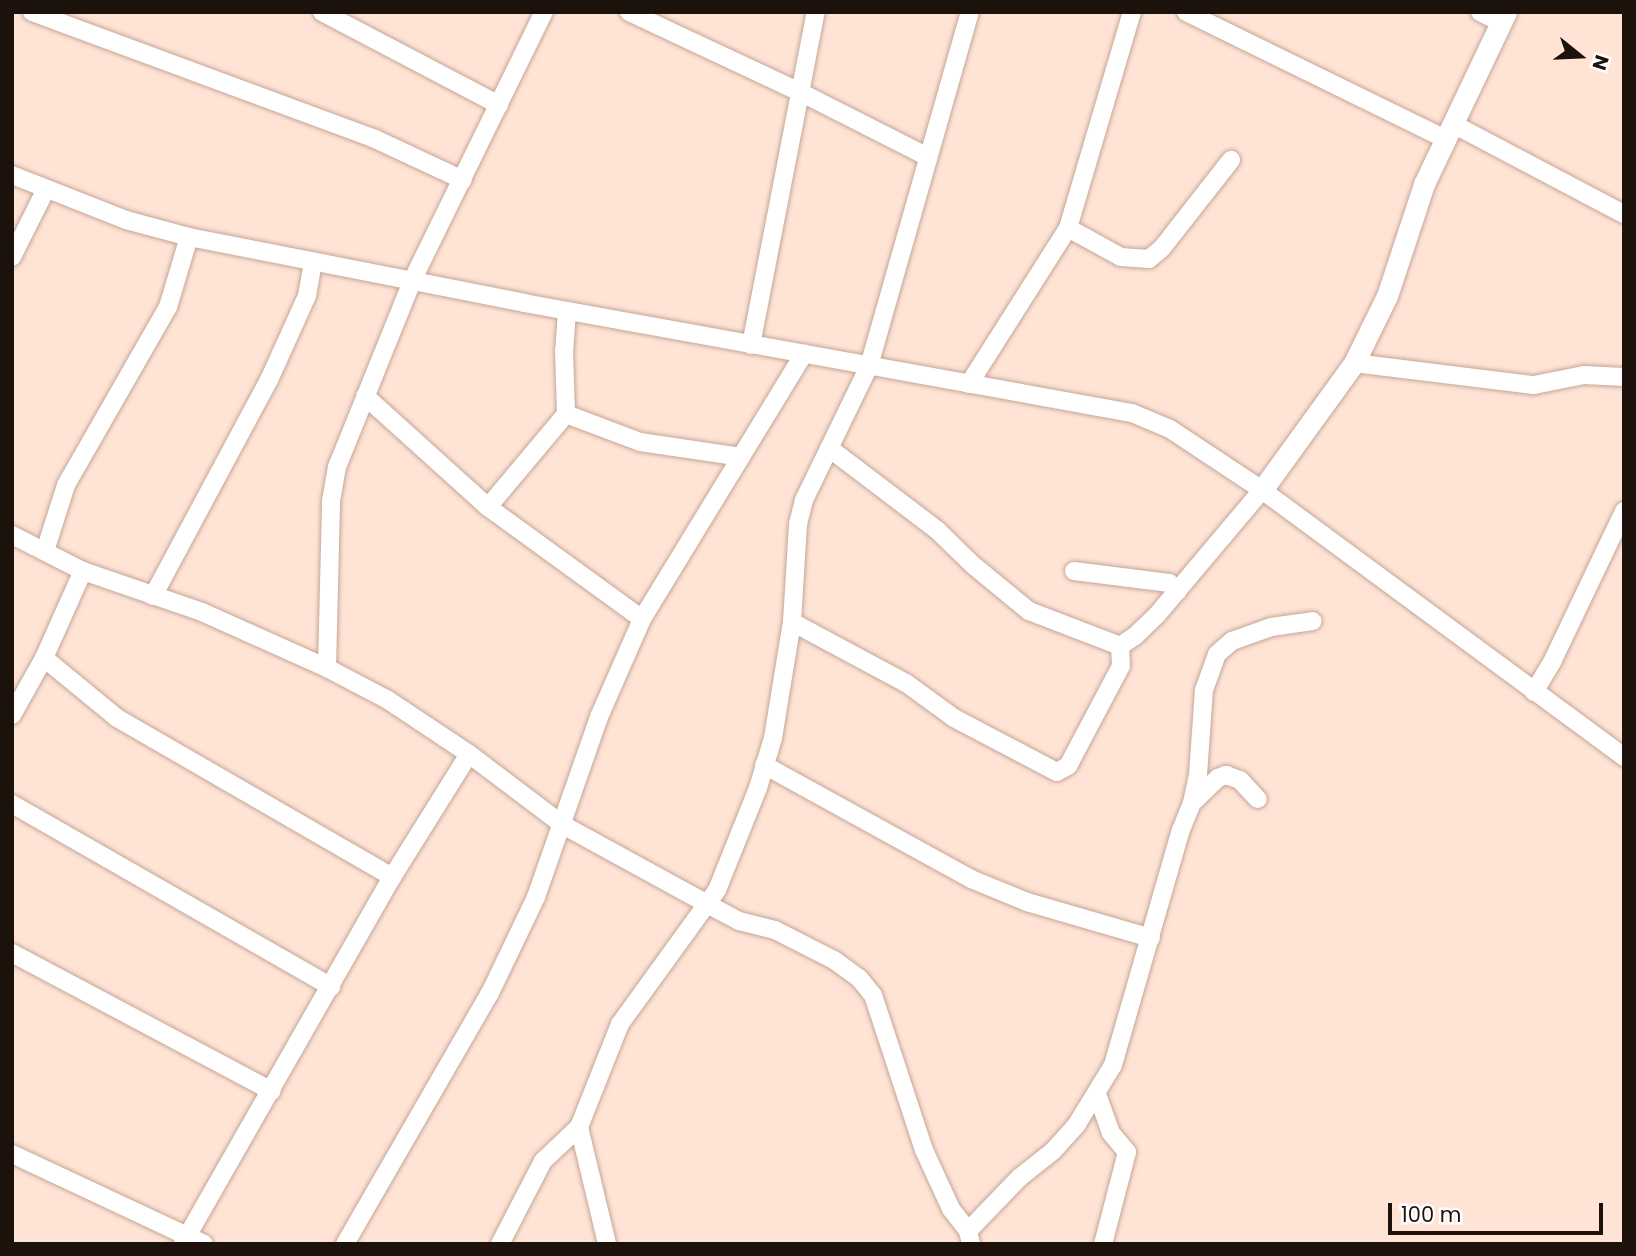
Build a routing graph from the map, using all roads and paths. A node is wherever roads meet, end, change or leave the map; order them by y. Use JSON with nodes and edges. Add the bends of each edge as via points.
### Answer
{"nodes":[{"id":1,"x":32,"y":12,"type":"edge"},
{"id":2,"x":322,"y":12,"type":"edge"},
{"id":3,"x":544,"y":12,"type":"edge"},
{"id":4,"x":629,"y":12,"type":"edge"},
{"id":5,"x":816,"y":12,"type":"edge"},
{"id":6,"x":970,"y":12,"type":"edge"},
{"id":7,"x":1132,"y":12,"type":"edge"},
{"id":8,"x":1186,"y":12,"type":"edge"},
{"id":9,"x":1480,"y":12,"type":"edge"},
{"id":10,"x":1503,"y":17,"type":"edge"},
{"id":11,"x":800,"y":92,"type":"junction"},
{"id":12,"x":499,"y":105,"type":"junction"},
{"id":13,"x":1449,"y":132,"type":"junction"},
{"id":14,"x":928,"y":158,"type":"junction"},
{"id":15,"x":1231,"y":160,"type":"dead end"},
{"id":16,"x":12,"y":175,"type":"edge"},
{"id":17,"x":463,"y":180,"type":"junction"},
{"id":18,"x":46,"y":189,"type":"junction"},
{"id":19,"x":1624,"y":214,"type":"edge"},
{"id":20,"x":1068,"y":228,"type":"junction"},
{"id":21,"x":189,"y":237,"type":"junction"},
{"id":22,"x":12,"y":257,"type":"edge"},
{"id":23,"x":313,"y":262,"type":"junction"},
{"id":24,"x":412,"y":281,"type":"junction"},
{"id":25,"x":567,"y":311,"type":"junction"},
{"id":26,"x":751,"y":345,"type":"junction"},
{"id":27,"x":804,"y":354,"type":"junction"},
{"id":28,"x":1354,"y":363,"type":"junction"},
{"id":29,"x":869,"y":366,"type":"junction"},
{"id":30,"x":1624,"y":377,"type":"edge"},
{"id":31,"x":969,"y":384,"type":"junction"},
{"id":32,"x":365,"y":396,"type":"junction"},
{"id":33,"x":566,"y":414,"type":"junction"},
{"id":34,"x":830,"y":448,"type":"junction"},
{"id":35,"x":741,"y":457,"type":"junction"},
{"id":36,"x":1262,"y":489,"type":"junction"},
{"id":37,"x":488,"y":507,"type":"junction"},
{"id":38,"x":1624,"y":511,"type":"edge"},
{"id":39,"x":12,"y":535,"type":"edge"},
{"id":40,"x":45,"y":551,"type":"junction"},
{"id":41,"x":83,"y":571,"type":"junction"},
{"id":42,"x":1074,"y":572,"type":"dead end"},
{"id":43,"x":1178,"y":591,"type":"junction"},
{"id":44,"x":153,"y":596,"type":"junction"},
{"id":45,"x":642,"y":620,"type":"junction"},
{"id":46,"x":1314,"y":621,"type":"dead end"},
{"id":47,"x":792,"y":622,"type":"junction"},
{"id":48,"x":1120,"y":646,"type":"junction"},
{"id":49,"x":44,"y":658,"type":"junction"},
{"id":50,"x":327,"y":668,"type":"junction"},
{"id":51,"x":1534,"y":692,"type":"junction"},
{"id":52,"x":12,"y":715,"type":"edge"},
{"id":53,"x":469,"y":754,"type":"junction"},
{"id":54,"x":1624,"y":757,"type":"edge"},
{"id":55,"x":765,"y":765,"type":"junction"},
{"id":56,"x":1258,"y":799,"type":"dead end"},
{"id":57,"x":1192,"y":803,"type":"junction"},
{"id":58,"x":12,"y":804,"type":"edge"},
{"id":59,"x":563,"y":825,"type":"junction"},
{"id":60,"x":393,"y":877,"type":"junction"},
{"id":61,"x":707,"y":904,"type":"junction"},
{"id":62,"x":1151,"y":938,"type":"junction"},
{"id":63,"x":12,"y":953,"type":"edge"},
{"id":64,"x":331,"y":988,"type":"junction"},
{"id":65,"x":272,"y":1091,"type":"junction"},
{"id":66,"x":1097,"y":1094,"type":"junction"},
{"id":67,"x":579,"y":1127,"type":"junction"},
{"id":68,"x":12,"y":1154,"type":"edge"},
{"id":69,"x":970,"y":1237,"type":"edge"},
{"id":70,"x":185,"y":1239,"type":"edge"},
{"id":71,"x":204,"y":1244,"type":"edge"},
{"id":72,"x":345,"y":1244,"type":"edge"},
{"id":73,"x":500,"y":1244,"type":"edge"},
{"id":74,"x":607,"y":1244,"type":"edge"},
{"id":75,"x":1103,"y":1244,"type":"edge"}],
"edges":[{"from":1,"to":17,"type":"street","via":[[373,138]]},
{"from":2,"to":12,"type":"street"},
{"from":3,"to":12,"type":"street"},
{"from":4,"to":11,"type":"street"},
{"from":5,"to":11,"type":"street"},
{"from":6,"to":14,"type":"street"},
{"from":7,"to":20,"type":"street"},
{"from":8,"to":13,"type":"street"},
{"from":9,"to":10,"type":"street"},
{"from":10,"to":13,"type":"street"},
{"from":11,"to":14,"type":"street"},
{"from":11,"to":26,"type":"street"},
{"from":12,"to":17,"type":"street"},
{"from":13,"to":19,"type":"street"},
{"from":13,"to":28,"type":"street","via":[[1424,184],[1387,296]]},
{"from":14,"to":29,"type":"street"},
{"from":15,"to":20,"type":"street","via":[[1149,259],[1121,257]]},
{"from":16,"to":18,"type":"street"},
{"from":17,"to":24,"type":"street"},
{"from":18,"to":21,"type":"street","via":[[126,220]]},
{"from":18,"to":22,"type":"street"},
{"from":20,"to":31,"type":"street"},
{"from":21,"to":23,"type":"street"},
{"from":21,"to":40,"type":"street","via":[[168,307],[66,485]]},
{"from":23,"to":24,"type":"street"},
{"from":23,"to":44,"type":"street","via":[[307,296],[269,380]]},
{"from":24,"to":25,"type":"street"},
{"from":24,"to":32,"type":"street"},
{"from":25,"to":26,"type":"street"},
{"from":25,"to":33,"type":"street"},
{"from":26,"to":27,"type":"street"},
{"from":27,"to":29,"type":"street"},
{"from":27,"to":35,"type":"street"},
{"from":28,"to":30,"type":"street","via":[[1534,385],[1584,374]]},
{"from":28,"to":36,"type":"street"},
{"from":29,"to":31,"type":"street"},
{"from":29,"to":34,"type":"street"},
{"from":31,"to":36,"type":"street","via":[[1132,413],[1170,429]]},
{"from":32,"to":37,"type":"street"},
{"from":32,"to":50,"type":"street","via":[[337,467],[331,501]]},
{"from":33,"to":35,"type":"street","via":[[640,442]]},
{"from":33,"to":37,"type":"street"},
{"from":34,"to":47,"type":"street","via":[[804,500],[798,524]]},
{"from":34,"to":48,"type":"street","via":[[937,530],[1028,611]]},
{"from":35,"to":45,"type":"street"},
{"from":36,"to":43,"type":"street"},
{"from":36,"to":51,"type":"street"},
{"from":37,"to":45,"type":"street"},
{"from":38,"to":51,"type":"street"},
{"from":39,"to":40,"type":"street"},
{"from":40,"to":41,"type":"street"},
{"from":41,"to":44,"type":"street"},
{"from":41,"to":49,"type":"street"},
{"from":42,"to":43,"type":"street","via":[[1169,583]]},
{"from":43,"to":48,"type":"street"},
{"from":44,"to":50,"type":"street","via":[[241,627]]},
{"from":45,"to":59,"type":"street","via":[[599,717]]},
{"from":46,"to":57,"type":"street","via":[[1271,627],[1232,641],[1217,654],[1204,690]]},
{"from":47,"to":48,"type":"street","via":[[906,683],[954,718],[1057,772],[1068,766],[1121,666]]},
{"from":47,"to":55,"type":"street"},
{"from":49,"to":52,"type":"street"},
{"from":49,"to":60,"type":"street","via":[[117,718]]},
{"from":50,"to":53,"type":"street","via":[[388,700]]},
{"from":51,"to":54,"type":"street"},
{"from":53,"to":59,"type":"street"},
{"from":53,"to":60,"type":"street"},
{"from":55,"to":61,"type":"street"},
{"from":55,"to":62,"type":"street","via":[[971,879],[1027,902]]},
{"from":56,"to":57,"type":"street","via":[[1240,780],[1226,775]]},
{"from":57,"to":62,"type":"street"},
{"from":58,"to":64,"type":"street"},
{"from":59,"to":61,"type":"street"},
{"from":59,"to":72,"type":"street","via":[[536,897],[490,993]]},
{"from":60,"to":64,"type":"street"},
{"from":61,"to":67,"type":"street","via":[[620,1024]]},
{"from":61,"to":69,"type":"street","via":[[739,921],[775,930],[834,960],[873,995],[924,1150],[951,1209]]},
{"from":62,"to":66,"type":"street","via":[[1113,1065]]},
{"from":63,"to":65,"type":"street"},
{"from":64,"to":65,"type":"street"},
{"from":65,"to":70,"type":"street"},
{"from":66,"to":69,"type":"street","via":[[1053,1151],[1019,1178]]},
{"from":66,"to":75,"type":"street","via":[[1111,1133],[1127,1152]]},
{"from":67,"to":73,"type":"street","via":[[544,1161]]},
{"from":67,"to":74,"type":"street"},
{"from":68,"to":70,"type":"street"},
{"from":70,"to":71,"type":"street"}]}
